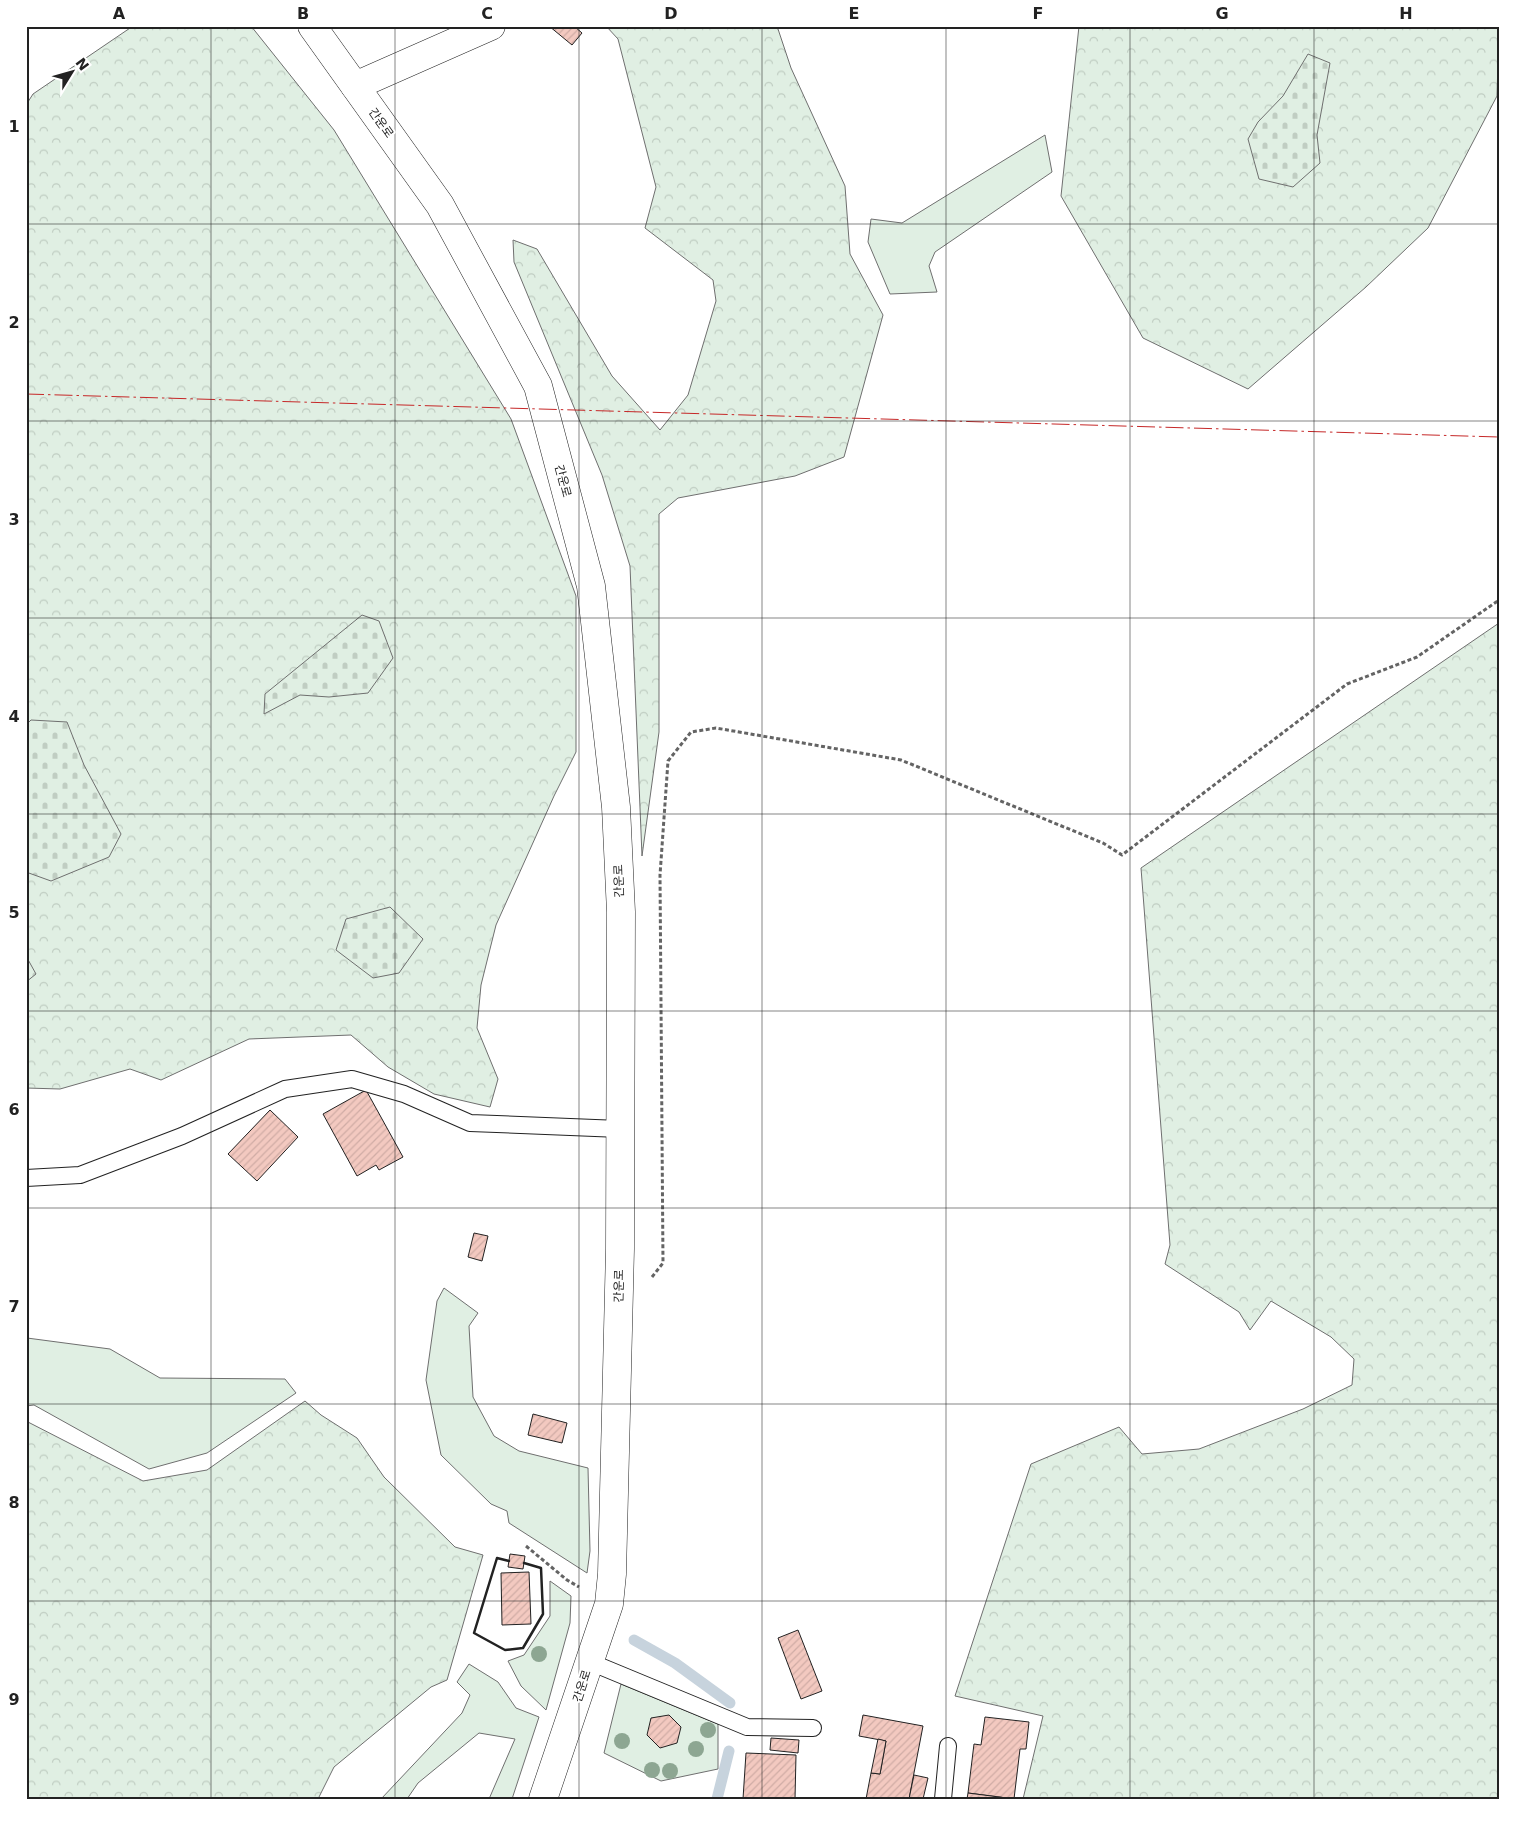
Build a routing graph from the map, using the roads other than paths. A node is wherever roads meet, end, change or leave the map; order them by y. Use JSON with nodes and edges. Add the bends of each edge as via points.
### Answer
{"nodes":[{"id":1,"x":312,"y":26,"type":"edge"},
{"id":2,"x":491,"y":26,"type":"edge"},
{"id":3,"x":355,"y":86,"type":"junction"},
{"id":4,"x":620,"y":1129,"type":"junction"},
{"id":5,"x":26,"y":1178,"type":"edge"},
{"id":6,"x":590,"y":1662,"type":"junction"},
{"id":7,"x":813,"y":1728,"type":"dead end"},
{"id":8,"x":948,"y":1746,"type":"dead end"},
{"id":9,"x":543,"y":1799,"type":"edge"},
{"id":10,"x":943,"y":1799,"type":"edge"}],
"edges":[{"from":1,"to":3,"type":"street","name":"간운로"},
{"from":2,"to":3,"type":"street"},
{"from":3,"to":4,"type":"street","name":"간운로","via":[[440,205],[538,386],[592,586],[616,807],[621,912]]},
{"from":4,"to":5,"type":"lane","via":[[470,1123],[404,1094],[352,1079],[285,1089],[182,1136],[80,1175]]},
{"from":4,"to":6,"type":"street","name":"간운로","via":[[610,1589],[609,1604]]},
{"from":6,"to":7,"type":"lane","via":[[747,1727]]},
{"from":6,"to":9,"type":"street","name":"간운로"},
{"from":8,"to":10,"type":"lane"}]}
